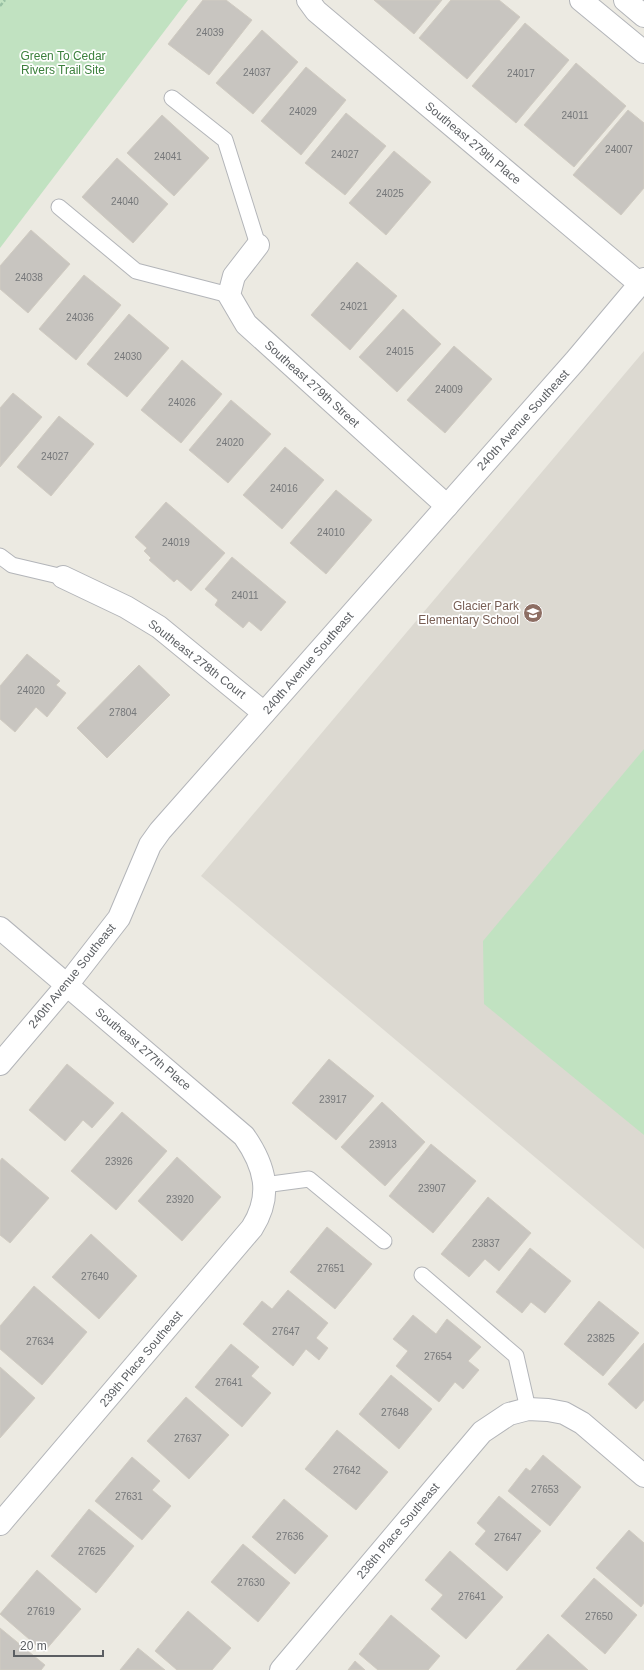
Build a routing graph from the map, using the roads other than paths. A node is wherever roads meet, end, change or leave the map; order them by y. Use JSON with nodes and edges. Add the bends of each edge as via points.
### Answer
{"nodes":[{"id":1,"x":308,"y":0,"type":"edge"},
{"id":2,"x":581,"y":0,"type":"edge"},
{"id":3,"x":625,"y":0,"type":"edge"},
{"id":4,"x":605,"y":8,"type":"edge"},
{"id":5,"x":644,"y":16,"type":"edge"},
{"id":6,"x":644,"y":52,"type":"edge"},
{"id":7,"x":172,"y":98,"type":"dead end"},
{"id":8,"x":59,"y":207,"type":"dead end"},
{"id":9,"x":258,"y":245,"type":"joint"},
{"id":10,"x":642,"y":282,"type":"edge"},
{"id":11,"x":229,"y":295,"type":"junction"},
{"id":12,"x":447,"y":506,"type":"junction"},
{"id":13,"x":0,"y":556,"type":"edge"},
{"id":14,"x":63,"y":577,"type":"joint"},
{"id":15,"x":264,"y":713,"type":"junction"},
{"id":16,"x":0,"y":928,"type":"edge"},
{"id":17,"x":68,"y":985,"type":"junction"},
{"id":18,"x":0,"y":1064,"type":"edge"},
{"id":19,"x":264,"y":1185,"type":"junction"},
{"id":20,"x":384,"y":1241,"type":"dead end"},
{"id":21,"x":422,"y":1275,"type":"dead end"},
{"id":22,"x":528,"y":1409,"type":"junction"},
{"id":23,"x":644,"y":1476,"type":"edge"},
{"id":24,"x":0,"y":1524,"type":"edge"},
{"id":25,"x":281,"y":1670,"type":"edge"}],
"edges":[{"from":1,"to":10,"type":"street","name":"Southeast 279th Place","via":[[316,11]]},
{"from":2,"to":4,"type":"street"},
{"from":3,"to":5,"type":"street"},
{"from":4,"to":6,"type":"street"},
{"from":7,"to":9,"type":"lane","via":[[225,140]]},
{"from":8,"to":11,"type":"lane","via":[[136,271]]},
{"from":9,"to":11,"type":"street","via":[[234,276]]},
{"from":10,"to":12,"type":"street","name":"240th Avenue Southeast"},
{"from":11,"to":12,"type":"street","name":"Southeast 279th Street","via":[[246,324]]},
{"from":12,"to":15,"type":"street","name":"240th Avenue Southeast"},
{"from":13,"to":14,"type":"lane","via":[[12,565]]},
{"from":14,"to":15,"type":"street","name":"Southeast 278th Court","via":[[126,607],[160,627]]},
{"from":15,"to":17,"type":"street","name":"240th Avenue Southeast","via":[[150,845],[118,918]]},
{"from":16,"to":17,"type":"street","name":"Southeast 277th Place"},
{"from":17,"to":18,"type":"street","name":"240th Avenue Southeast"},
{"from":17,"to":19,"type":"street","name":"Southeast 277th Place","via":[[244,1136],[255,1151],[262,1168]]},
{"from":19,"to":20,"type":"lane","via":[[309,1179]]},
{"from":19,"to":24,"type":"street","name":"239th Place Southeast","via":[[259,1216],[252,1228]]},
{"from":21,"to":22,"type":"lane","via":[[516,1356]]},
{"from":22,"to":23,"type":"street","via":[[564,1413],[582,1423]]},
{"from":22,"to":25,"type":"street","name":"238th Place Southeast","via":[[509,1414],[482,1432]]}]}
